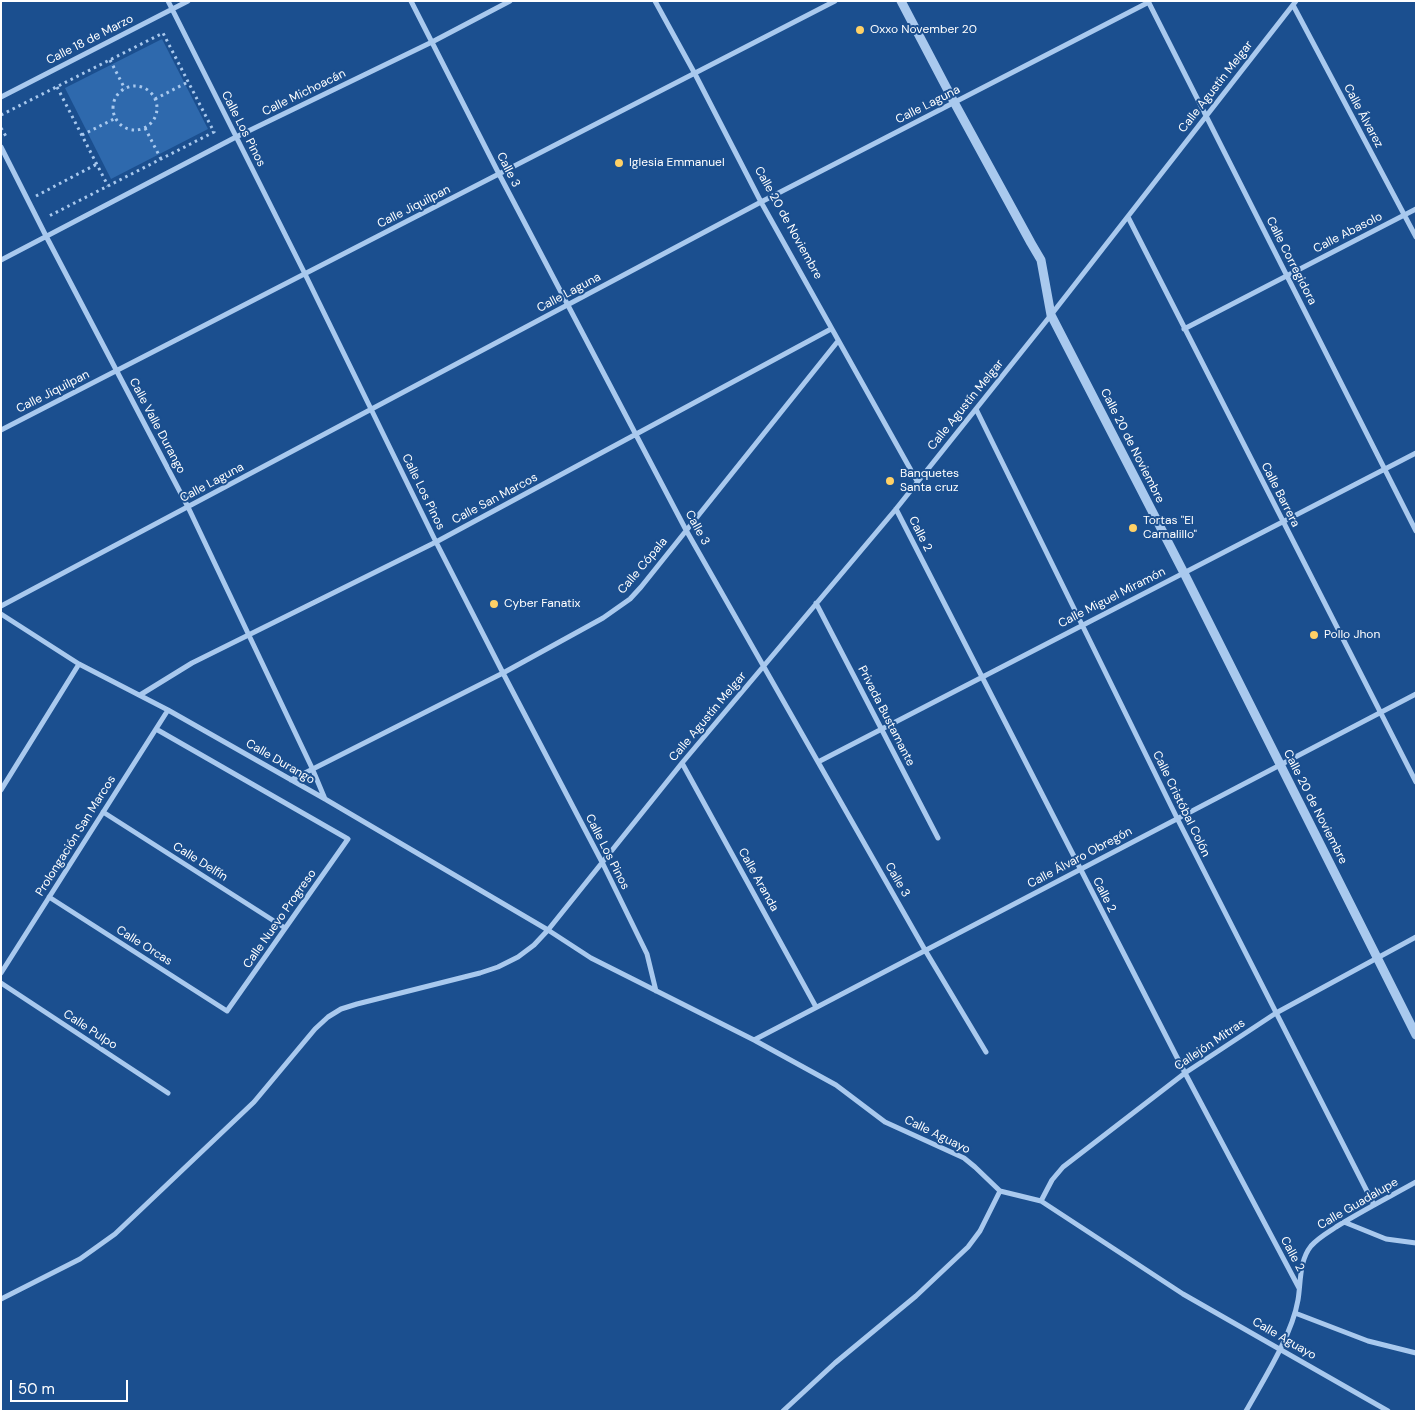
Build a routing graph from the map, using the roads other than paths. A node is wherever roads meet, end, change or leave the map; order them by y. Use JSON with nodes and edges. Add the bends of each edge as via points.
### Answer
{"nodes":[{"id":1,"x":168,"y":1,"type":"edge"},
{"id":2,"x":188,"y":1,"type":"edge"},
{"id":3,"x":411,"y":1,"type":"edge"},
{"id":4,"x":510,"y":1,"type":"edge"},
{"id":5,"x":655,"y":1,"type":"edge"},
{"id":6,"x":835,"y":1,"type":"edge"},
{"id":7,"x":901,"y":1,"type":"edge"},
{"id":8,"x":1149,"y":1,"type":"edge"},
{"id":9,"x":1294,"y":3,"type":"edge"},
{"id":10,"x":172,"y":10,"type":"junction"},
{"id":11,"x":432,"y":42,"type":"junction"},
{"id":12,"x":695,"y":74,"type":"junction"},
{"id":13,"x":1,"y":97,"type":"edge"},
{"id":14,"x":954,"y":102,"type":"junction"},
{"id":15,"x":1207,"y":115,"type":"junction"},
{"id":16,"x":236,"y":137,"type":"junction"},
{"id":17,"x":1,"y":146,"type":"edge"},
{"id":18,"x":499,"y":174,"type":"junction"},
{"id":19,"x":761,"y":202,"type":"junction"},
{"id":20,"x":1416,"y":209,"type":"edge"},
{"id":21,"x":1404,"y":215,"type":"junction"},
{"id":22,"x":1128,"y":216,"type":"junction"},
{"id":23,"x":46,"y":236,"type":"junction"},
{"id":24,"x":1416,"y":237,"type":"edge"},
{"id":25,"x":1,"y":260,"type":"edge"},
{"id":26,"x":305,"y":274,"type":"junction"},
{"id":27,"x":1287,"y":275,"type":"junction"},
{"id":28,"x":568,"y":304,"type":"junction"},
{"id":29,"x":1051,"y":315,"type":"junction"},
{"id":30,"x":831,"y":329,"type":"junction"},
{"id":31,"x":1184,"y":329,"type":"junction"},
{"id":32,"x":838,"y":341,"type":"junction"},
{"id":33,"x":116,"y":370,"type":"junction"},
{"id":34,"x":371,"y":409,"type":"junction"},
{"id":35,"x":976,"y":409,"type":"junction"},
{"id":36,"x":1,"y":430,"type":"edge"},
{"id":37,"x":636,"y":434,"type":"junction"},
{"id":38,"x":1416,"y":453,"type":"edge"},
{"id":39,"x":1384,"y":468,"type":"junction"},
{"id":40,"x":917,"y":481,"type":"junction"},
{"id":41,"x":188,"y":507,"type":"junction"},
{"id":42,"x":896,"y":509,"type":"junction"},
{"id":43,"x":1282,"y":521,"type":"junction"},
{"id":44,"x":686,"y":530,"type":"junction"},
{"id":45,"x":1416,"y":531,"type":"edge"},
{"id":46,"x":436,"y":542,"type":"junction"},
{"id":47,"x":1184,"y":573,"type":"junction"},
{"id":48,"x":816,"y":603,"type":"junction"},
{"id":49,"x":1,"y":606,"type":"edge"},
{"id":50,"x":1,"y":614,"type":"edge"},
{"id":51,"x":1082,"y":625,"type":"junction"},
{"id":52,"x":249,"y":636,"type":"junction"},
{"id":53,"x":80,"y":664,"type":"junction"},
{"id":54,"x":764,"y":665,"type":"junction"},
{"id":55,"x":503,"y":673,"type":"junction"},
{"id":56,"x":983,"y":677,"type":"junction"},
{"id":57,"x":1416,"y":694,"type":"edge"},
{"id":58,"x":140,"y":695,"type":"junction"},
{"id":59,"x":168,"y":710,"type":"junction"},
{"id":60,"x":1380,"y":712,"type":"junction"},
{"id":61,"x":156,"y":729,"type":"junction"},
{"id":62,"x":883,"y":729,"type":"junction"},
{"id":63,"x":818,"y":762,"type":"junction"},
{"id":64,"x":682,"y":763,"type":"junction"},
{"id":65,"x":1279,"y":765,"type":"junction"},
{"id":66,"x":312,"y":768,"type":"junction"},
{"id":67,"x":291,"y":780,"type":"junction"},
{"id":68,"x":1416,"y":782,"type":"edge"},
{"id":69,"x":1,"y":790,"type":"edge"},
{"id":70,"x":325,"y":799,"type":"junction"},
{"id":71,"x":103,"y":812,"type":"junction"},
{"id":72,"x":1177,"y":818,"type":"junction"},
{"id":73,"x":938,"y":838,"type":"dead end"},
{"id":74,"x":603,"y":864,"type":"junction"},
{"id":75,"x":1080,"y":869,"type":"junction"},
{"id":76,"x":49,"y":897,"type":"junction"},
{"id":77,"x":285,"y":928,"type":"junction"},
{"id":78,"x":548,"y":930,"type":"junction"},
{"id":79,"x":1416,"y":938,"type":"edge"},
{"id":80,"x":925,"y":950,"type":"junction"},
{"id":81,"x":1377,"y":958,"type":"junction"},
{"id":82,"x":1,"y":973,"type":"edge"},
{"id":83,"x":1,"y":983,"type":"edge"},
{"id":84,"x":656,"y":991,"type":"junction"},
{"id":85,"x":816,"y":1007,"type":"junction"},
{"id":86,"x":228,"y":1011,"type":"joint"},
{"id":87,"x":1276,"y":1013,"type":"junction"},
{"id":88,"x":1416,"y":1035,"type":"edge"},
{"id":89,"x":754,"y":1040,"type":"junction"},
{"id":90,"x":986,"y":1052,"type":"dead end"},
{"id":91,"x":1185,"y":1073,"type":"junction"},
{"id":92,"x":168,"y":1093,"type":"dead end"},
{"id":93,"x":1416,"y":1182,"type":"edge"},
{"id":94,"x":1000,"y":1191,"type":"junction"},
{"id":95,"x":1041,"y":1201,"type":"junction"},
{"id":96,"x":1374,"y":1205,"type":"junction"},
{"id":97,"x":1344,"y":1222,"type":"junction"},
{"id":98,"x":1416,"y":1242,"type":"edge"},
{"id":99,"x":1300,"y":1288,"type":"junction"},
{"id":100,"x":1,"y":1299,"type":"edge"},
{"id":101,"x":1294,"y":1313,"type":"junction"},
{"id":102,"x":1280,"y":1348,"type":"junction"},
{"id":103,"x":1416,"y":1353,"type":"edge"},
{"id":104,"x":783,"y":1411,"type":"edge"},
{"id":105,"x":1246,"y":1411,"type":"edge"},
{"id":106,"x":1388,"y":1411,"type":"edge"}],
"edges":[{"from":1,"to":10,"type":"street","name":"Calle Los Pinos"},
{"from":2,"to":10,"type":"street","name":"Calle 18 de Marzo"},
{"from":3,"to":11,"type":"street","name":"Calle 3"},
{"from":4,"to":11,"type":"street","name":"Calle Michoacán"},
{"from":5,"to":12,"type":"street","name":"Calle 20 de Noviembre"},
{"from":6,"to":12,"type":"street","name":"Calle Jiquilpan"},
{"from":7,"to":14,"type":"street","name":"Calle 20 de Noviembre"},
{"from":8,"to":14,"type":"street","name":"Calle Laguna"},
{"from":8,"to":15,"type":"street","name":"Calle Corregidora"},
{"from":9,"to":15,"type":"street","name":"Calle Agustín Melgar"},
{"from":9,"to":21,"type":"street","name":"Calle Álvarez"},
{"from":10,"to":13,"type":"street","name":"Calle 18 de Marzo"},
{"from":10,"to":16,"type":"street","name":"Calle Los Pinos"},
{"from":11,"to":16,"type":"street","name":"Calle Michoacán"},
{"from":11,"to":18,"type":"street","name":"Calle 3"},
{"from":12,"to":18,"type":"street","name":"Calle Jiquilpan"},
{"from":12,"to":19,"type":"street","name":"Calle 20 de Noviembre"},
{"from":14,"to":19,"type":"street","name":"Calle Laguna"},
{"from":14,"to":29,"type":"street","name":"Calle 20 de Noviembre","via":[[1042,260]]},
{"from":15,"to":22,"type":"street","name":"Calle Agustín Melgar"},
{"from":15,"to":27,"type":"street","name":"Calle Corregidora"},
{"from":16,"to":23,"type":"street","name":"Calle Michoacán"},
{"from":16,"to":26,"type":"street","name":"Calle Los Pinos"},
{"from":17,"to":23,"type":"street","name":"Calle Valle Durango"},
{"from":18,"to":26,"type":"street","name":"Calle Jiquilpan"},
{"from":18,"to":28,"type":"street","name":"Calle 3"},
{"from":19,"to":28,"type":"street","name":"Calle Laguna"},
{"from":19,"to":30,"type":"street","name":"Calle 20 de Noviembre"},
{"from":20,"to":21,"type":"street","name":"Calle Abasolo"},
{"from":21,"to":24,"type":"street","name":"Calle Álvarez"},
{"from":21,"to":27,"type":"street","name":"Calle Abasolo"},
{"from":22,"to":29,"type":"street","name":"Calle Agustín Melgar"},
{"from":22,"to":31,"type":"street","name":"Calle Barrera"},
{"from":23,"to":25,"type":"street","name":"Calle Michoacán"},
{"from":23,"to":33,"type":"street","name":"Calle Valle Durango"},
{"from":26,"to":33,"type":"street","name":"Calle Jiquilpan"},
{"from":26,"to":34,"type":"street","name":"Calle Los Pinos"},
{"from":27,"to":31,"type":"street","name":"Calle Abasolo"},
{"from":27,"to":39,"type":"street","name":"Calle Corregidora"},
{"from":28,"to":34,"type":"street","name":"Calle Laguna"},
{"from":28,"to":37,"type":"street","name":"Calle 3"},
{"from":29,"to":35,"type":"street","name":"Calle Agustín Melgar"},
{"from":29,"to":47,"type":"street","name":"Calle 20 de Noviembre"},
{"from":30,"to":32,"type":"street","name":"Calle 20 de Noviembre"},
{"from":30,"to":37,"type":"street","name":"Calle San Marcos"},
{"from":31,"to":43,"type":"street","name":"Calle Barrera"},
{"from":32,"to":40,"type":"street","name":"Calle 20 de Noviembre"},
{"from":32,"to":44,"type":"street","name":"Calle Cópala"},
{"from":33,"to":36,"type":"street","name":"Calle Jiquilpan"},
{"from":33,"to":41,"type":"street","name":"Calle Valle Durango"},
{"from":34,"to":41,"type":"street","name":"Calle Laguna"},
{"from":34,"to":46,"type":"street","name":"Calle Los Pinos"},
{"from":35,"to":40,"type":"street","name":"Calle Agustín Melgar"},
{"from":35,"to":51,"type":"street","name":"Calle Cristóbal Colón"},
{"from":37,"to":44,"type":"street","name":"Calle 3"},
{"from":37,"to":46,"type":"street","name":"Calle San Marcos"},
{"from":38,"to":39,"type":"street","name":"Calle Miguel Miramón"},
{"from":39,"to":43,"type":"street","name":"Calle Miguel Miramón"},
{"from":39,"to":45,"type":"street","name":"Calle Corregidora"},
{"from":40,"to":42,"type":"street","name":"Calle Agustín Melgar"},
{"from":41,"to":49,"type":"street","name":"Calle Laguna"},
{"from":41,"to":52,"type":"street","name":"Calle Valle Durango"},
{"from":42,"to":48,"type":"street","name":"Calle Agustín Melgar"},
{"from":42,"to":56,"type":"street","name":"Calle 2"},
{"from":43,"to":47,"type":"street","name":"Calle Miguel Miramón"},
{"from":43,"to":60,"type":"street","name":"Calle Barrera"},
{"from":44,"to":54,"type":"street","name":"Calle 3"},
{"from":44,"to":55,"type":"street","name":"Calle Cópala","via":[[641,587],[618,608]]},
{"from":46,"to":52,"type":"street","name":"Calle San Marcos"},
{"from":46,"to":55,"type":"street","name":"Calle Los Pinos"},
{"from":47,"to":51,"type":"street","name":"Calle Miguel Miramón"},
{"from":47,"to":65,"type":"street","name":"Calle 20 de Noviembre"},
{"from":48,"to":54,"type":"street","name":"Calle Agustín Melgar"},
{"from":48,"to":62,"type":"street","name":"Privada Bustamante"},
{"from":50,"to":53,"type":"street","name":"Calle Durango"},
{"from":51,"to":56,"type":"street","name":"Calle Miguel Miramón"},
{"from":51,"to":72,"type":"street","name":"Calle Cristóbal Colón"},
{"from":52,"to":58,"type":"street","name":"Calle San Marcos","via":[[192,664]]},
{"from":52,"to":66,"type":"street","name":"Calle Valle Durango"},
{"from":53,"to":58,"type":"street","name":"Calle Durango"},
{"from":53,"to":69,"type":"street"},
{"from":54,"to":63,"type":"street","name":"Calle 3"},
{"from":54,"to":64,"type":"street","name":"Calle Agustín Melgar"},
{"from":55,"to":66,"type":"street","name":"Calle Cópala"},
{"from":55,"to":74,"type":"street","name":"Calle Los Pinos"},
{"from":56,"to":62,"type":"street","name":"Calle Miguel Miramón"},
{"from":56,"to":75,"type":"street","name":"Calle 2"},
{"from":57,"to":60,"type":"street","name":"Calle Álvaro Obregón"},
{"from":58,"to":59,"type":"street","name":"Calle Durango"},
{"from":59,"to":61,"type":"street","name":"Prolongación San Marcos"},
{"from":59,"to":67,"type":"street","name":"Calle Durango"},
{"from":60,"to":65,"type":"street","name":"Calle Álvaro Obregón"},
{"from":60,"to":68,"type":"street","name":"Calle Barrera"},
{"from":61,"to":71,"type":"street","name":"Prolongación San Marcos"},
{"from":61,"to":77,"type":"street","name":"Calle Nuevo Progreso","via":[[348,839]]},
{"from":62,"to":63,"type":"street","name":"Calle Miguel Miramón"},
{"from":62,"to":73,"type":"street","name":"Privada Bustamante"},
{"from":63,"to":80,"type":"street","name":"Calle 3"},
{"from":64,"to":74,"type":"street","name":"Calle Agustín Melgar"},
{"from":64,"to":85,"type":"street","name":"Calle Aranda"},
{"from":65,"to":72,"type":"street","name":"Calle Álvaro Obregón"},
{"from":65,"to":81,"type":"street","name":"Calle 20 de Noviembre"},
{"from":66,"to":67,"type":"street","name":"Calle Cópala"},
{"from":66,"to":70,"type":"street","name":"Calle Valle Durango"},
{"from":67,"to":70,"type":"street","name":"Calle Durango"},
{"from":70,"to":78,"type":"street","name":"Calle Durango"},
{"from":71,"to":76,"type":"street","name":"Prolongación San Marcos"},
{"from":71,"to":77,"type":"street","name":"Calle Delfín"},
{"from":72,"to":75,"type":"street","name":"Calle Álvaro Obregón"},
{"from":72,"to":87,"type":"street","name":"Calle Cristóbal Colón"},
{"from":74,"to":78,"type":"street","name":"Calle Agustín Melgar"},
{"from":74,"to":84,"type":"street","name":"Calle Los Pinos","via":[[648,954]]},
{"from":75,"to":80,"type":"street","name":"Calle Álvaro Obregón"},
{"from":75,"to":91,"type":"street","name":"Calle 2"},
{"from":76,"to":82,"type":"street","name":"Prolongación San Marcos"},
{"from":76,"to":86,"type":"street","name":"Calle Orcas"},
{"from":77,"to":86,"type":"street","name":"Calle Nuevo Progreso"},
{"from":78,"to":84,"type":"street","name":"Calle Aguayo","via":[[588,956]]},
{"from":78,"to":100,"type":"street","name":"Calle Agustín Melgar","via":[[518,957],[498,967],[357,1004],[328,1017],[254,1102],[115,1234],[80,1259]]},
{"from":79,"to":81,"type":"street","name":"Callejón Mitras"},
{"from":80,"to":85,"type":"street","name":"Calle Álvaro Obregón"},
{"from":80,"to":90,"type":"street","name":"Calle 3"},
{"from":81,"to":87,"type":"street","name":"Callejón Mitras"},
{"from":81,"to":88,"type":"street","name":"Calle 20 de Noviembre"},
{"from":83,"to":92,"type":"street","name":"Calle Pulpo"},
{"from":84,"to":89,"type":"street","name":"Calle Aguayo"},
{"from":85,"to":89,"type":"street","name":"Calle Álvaro Obregón"},
{"from":87,"to":91,"type":"street","name":"Callejón Mitras"},
{"from":87,"to":96,"type":"street","name":"Calle Cristóbal Colón"},
{"from":89,"to":94,"type":"street","name":"Calle Aguayo","via":[[843,1090],[879,1118],[964,1158]]},
{"from":91,"to":95,"type":"street","name":"Callejón Mitras","via":[[1057,1173]]},
{"from":91,"to":99,"type":"street","name":"Calle 2"},
{"from":93,"to":96,"type":"street","name":"Calle Guadalupe"},
{"from":94,"to":95,"type":"street","name":"Calle Aguayo"},
{"from":94,"to":104,"type":"street","via":[[968,1247]]},
{"from":95,"to":102,"type":"street","name":"Calle Aguayo","via":[[1184,1294]]},
{"from":96,"to":97,"type":"street","name":"Calle Guadalupe"},
{"from":97,"to":98,"type":"street","via":[[1386,1239]]},
{"from":97,"to":99,"type":"street","name":"Calle Guadalupe","via":[[1311,1246],[1304,1257]]},
{"from":99,"to":101,"type":"street","name":"Calle Guadalupe"},
{"from":101,"to":102,"type":"street","name":"Calle Guadalupe"},
{"from":101,"to":103,"type":"street","via":[[1368,1342]]},
{"from":102,"to":105,"type":"street","name":"Calle Guadalupe"},
{"from":102,"to":106,"type":"street","name":"Calle Aguayo"}]}
